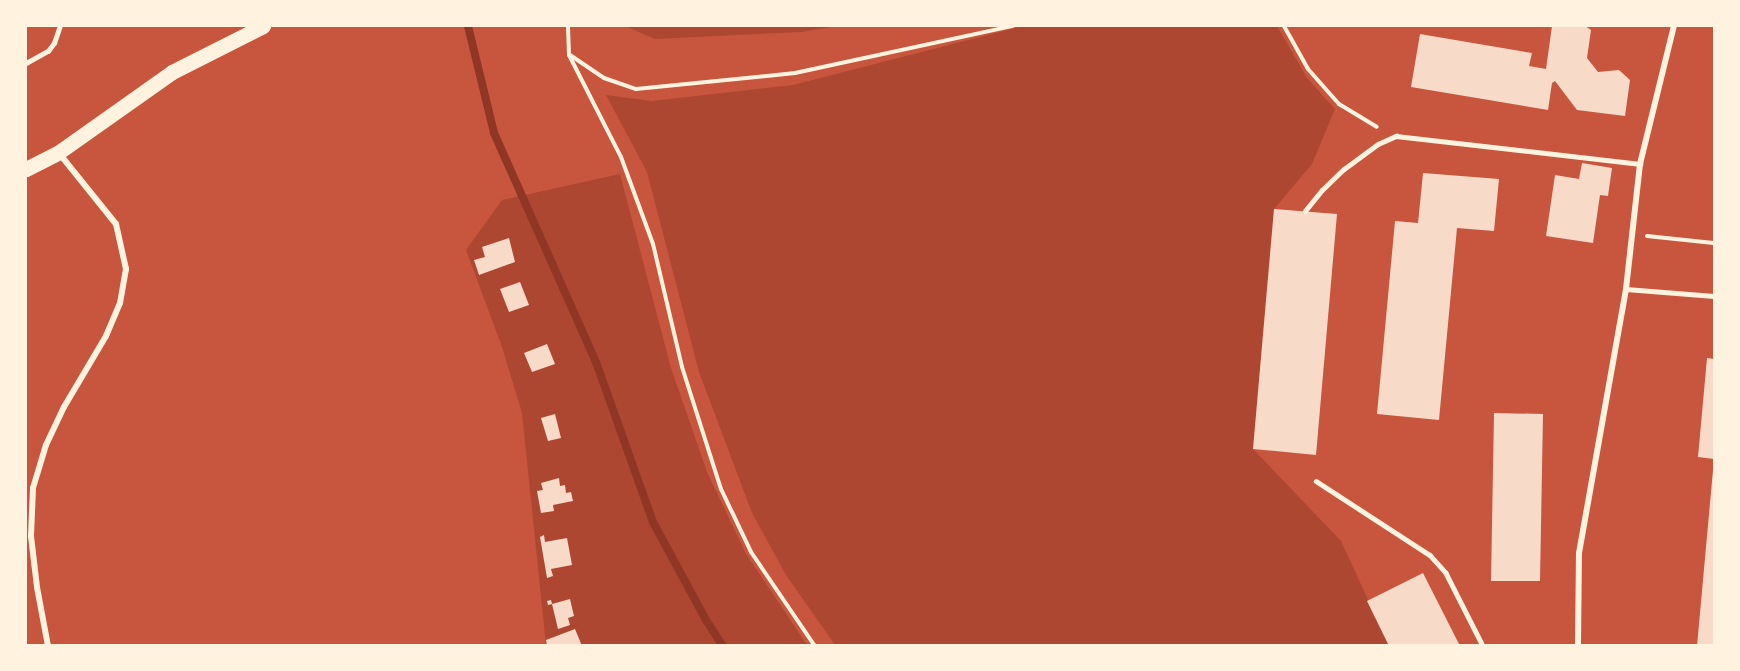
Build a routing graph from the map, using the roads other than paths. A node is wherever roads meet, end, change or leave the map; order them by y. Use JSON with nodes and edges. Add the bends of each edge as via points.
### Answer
{"nodes":[{"id":1,"x":60,"y":26,"type":"edge"},
{"id":2,"x":263,"y":26,"type":"edge"},
{"id":3,"x":1674,"y":26,"type":"edge"},
{"id":4,"x":26,"y":63,"type":"edge"},
{"id":5,"x":59,"y":152,"type":"junction"},
{"id":6,"x":1640,"y":164,"type":"junction"},
{"id":7,"x":26,"y":169,"type":"edge"},
{"id":8,"x":1305,"y":212,"type":"dead end"},
{"id":9,"x":1626,"y":289,"type":"junction"},
{"id":10,"x":1714,"y":296,"type":"edge"},
{"id":11,"x":1316,"y":481,"type":"dead end"},
{"id":12,"x":48,"y":645,"type":"edge"},
{"id":13,"x":1483,"y":645,"type":"edge"},
{"id":14,"x":1578,"y":645,"type":"edge"}],
"edges":[{"from":1,"to":4,"type":"lane","via":[[48,51]]},
{"from":2,"to":5,"type":"main road","via":[[172,72]]},
{"from":3,"to":6,"type":"street"},
{"from":5,"to":7,"type":"main road"},
{"from":5,"to":12,"type":"street","via":[[116,224],[126,269],[120,303],[106,336],[64,407],[46,445],[33,488],[31,537]]},
{"from":6,"to":8,"type":"lane","via":[[1396,136],[1344,169]]},
{"from":6,"to":9,"type":"street"},
{"from":9,"to":10,"type":"lane"},
{"from":9,"to":14,"type":"street","via":[[1579,553]]},
{"from":11,"to":13,"type":"lane","via":[[1430,555],[1446,573]]}]}
